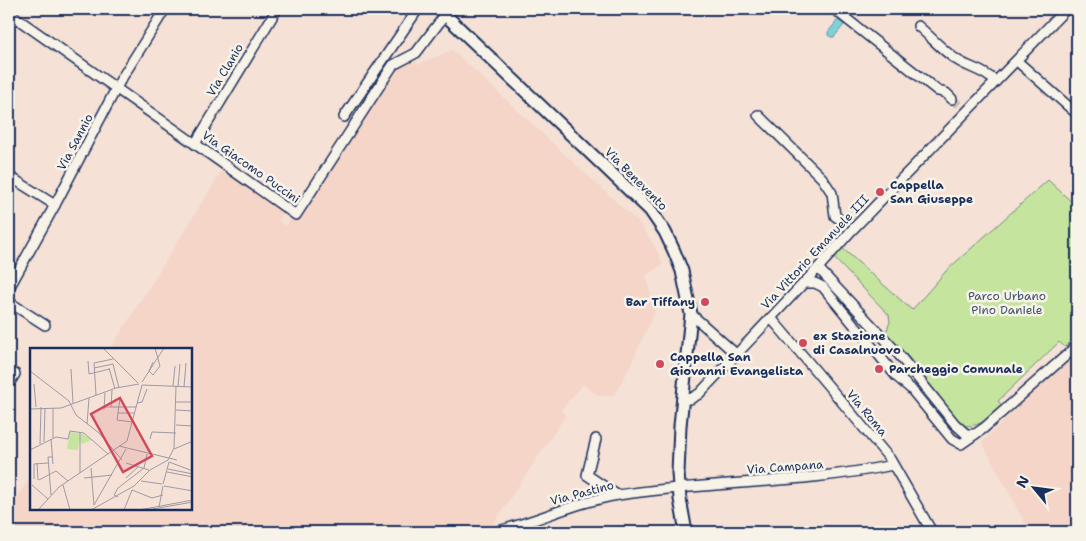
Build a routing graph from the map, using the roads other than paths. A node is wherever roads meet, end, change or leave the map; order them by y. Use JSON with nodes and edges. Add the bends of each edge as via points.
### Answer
{"nodes":[{"id":1,"x":165,"y":9,"type":"edge"},
{"id":2,"x":276,"y":9,"type":"edge"},
{"id":3,"x":418,"y":9,"type":"edge"},
{"id":4,"x":834,"y":9,"type":"edge"},
{"id":5,"x":1066,"y":9,"type":"edge"},
{"id":6,"x":442,"y":12,"type":"edge"},
{"id":7,"x":9,"y":13,"type":"edge"},
{"id":8,"x":918,"y":26,"type":"dead end"},
{"id":9,"x":1017,"y":61,"type":"junction"},
{"id":10,"x":995,"y":81,"type":"junction"},
{"id":11,"x":117,"y":89,"type":"junction"},
{"id":12,"x":952,"y":98,"type":"tunnel mouth"},
{"id":13,"x":1077,"y":114,"type":"edge"},
{"id":14,"x":758,"y":115,"type":"dead end"},
{"id":15,"x":344,"y":117,"type":"dead end"},
{"id":16,"x":195,"y":144,"type":"junction"},
{"id":17,"x":9,"y":176,"type":"edge"},
{"id":18,"x":55,"y":205,"type":"junction"},
{"id":19,"x":838,"y":218,"type":"tunnel mouth"},
{"id":20,"x":818,"y":268,"type":"junction"},
{"id":21,"x":804,"y":283,"type":"junction"},
{"id":22,"x":9,"y":288,"type":"edge"},
{"id":23,"x":9,"y":302,"type":"edge"},
{"id":24,"x":691,"y":314,"type":"junction"},
{"id":25,"x":770,"y":318,"type":"junction"},
{"id":26,"x":45,"y":325,"type":"dead end"},
{"id":27,"x":1077,"y":344,"type":"edge"},
{"id":28,"x":736,"y":354,"type":"junction"},
{"id":29,"x":16,"y":374,"type":"dead end"},
{"id":30,"x":9,"y":384,"type":"edge"},
{"id":31,"x":683,"y":399,"type":"junction"},
{"id":32,"x":975,"y":434,"type":"junction"},
{"id":33,"x":596,"y":439,"type":"dead end"},
{"id":34,"x":893,"y":465,"type":"junction"},
{"id":35,"x":678,"y":487,"type":"junction"},
{"id":36,"x":617,"y":495,"type":"junction"},
{"id":37,"x":505,"y":531,"type":"edge"},
{"id":38,"x":494,"y":532,"type":"edge"},
{"id":39,"x":686,"y":532,"type":"edge"},
{"id":40,"x":932,"y":532,"type":"edge"}],
"edges":[{"from":1,"to":11,"type":"street","name":"Via Sannio"},
{"from":2,"to":16,"type":"street","name":"Via Clanio"},
{"from":3,"to":15,"type":"street"},
{"from":4,"to":12,"type":"street","via":[[938,91]]},
{"from":5,"to":9,"type":"street","name":"Via Vittorio Emanuele III"},
{"from":6,"to":16,"type":"street","name":"Via Giacomo Puccini","via":[[416,53],[393,65],[296,215]]},
{"from":6,"to":24,"type":"main road","name":"Via Benevento","via":[[650,210],[666,232],[682,271]]},
{"from":7,"to":11,"type":"street","name":"Via Giacomo Puccini"},
{"from":8,"to":10,"type":"street","via":[[954,58],[986,73]]},
{"from":9,"to":10,"type":"street","name":"Via Vittorio Emanuele III"},
{"from":9,"to":13,"type":"street"},
{"from":10,"to":20,"type":"street","name":"Via Vittorio Emanuele III","via":[[850,230]]},
{"from":11,"to":16,"type":"street","name":"Via Giacomo Puccini"},
{"from":11,"to":18,"type":"street","name":"Via Sannio"},
{"from":14,"to":19,"type":"street","via":[[822,178],[832,193]]},
{"from":17,"to":18,"type":"street"},
{"from":18,"to":22,"type":"street","name":"Via Sannio"},
{"from":20,"to":21,"type":"street","name":"Via Vittorio Emanuele III"},
{"from":20,"to":32,"type":"street","via":[[895,350],[955,424],[966,434]]},
{"from":21,"to":25,"type":"street","name":"Via Vittorio Emanuele III"},
{"from":21,"to":32,"type":"street","via":[[823,287],[952,439],[961,444]]},
{"from":23,"to":26,"type":"street"},
{"from":24,"to":28,"type":"street"},
{"from":24,"to":31,"type":"main road","name":"Via Benevento"},
{"from":25,"to":28,"type":"street","name":"Via Vittorio Emanuele III"},
{"from":25,"to":34,"type":"street","name":"Via Roma"},
{"from":27,"to":32,"type":"street"},
{"from":28,"to":31,"type":"street","name":"Via Vittorio Emanuele III","via":[[699,394]]},
{"from":29,"to":30,"type":"street"},
{"from":31,"to":35,"type":"main road","name":"Via Benevento"},
{"from":33,"to":36,"type":"street","via":[[587,476]]},
{"from":34,"to":35,"type":"street","name":"Via Campana","via":[[827,476]]},
{"from":34,"to":40,"type":"street","name":"Via Roma"},
{"from":35,"to":36,"type":"street","name":"Via Pastino"},
{"from":35,"to":39,"type":"main road","name":"Via Benevento"},
{"from":36,"to":37,"type":"street","name":"Via Pastino"},
{"from":37,"to":38,"type":"street","name":"Via Pastino"}]}
